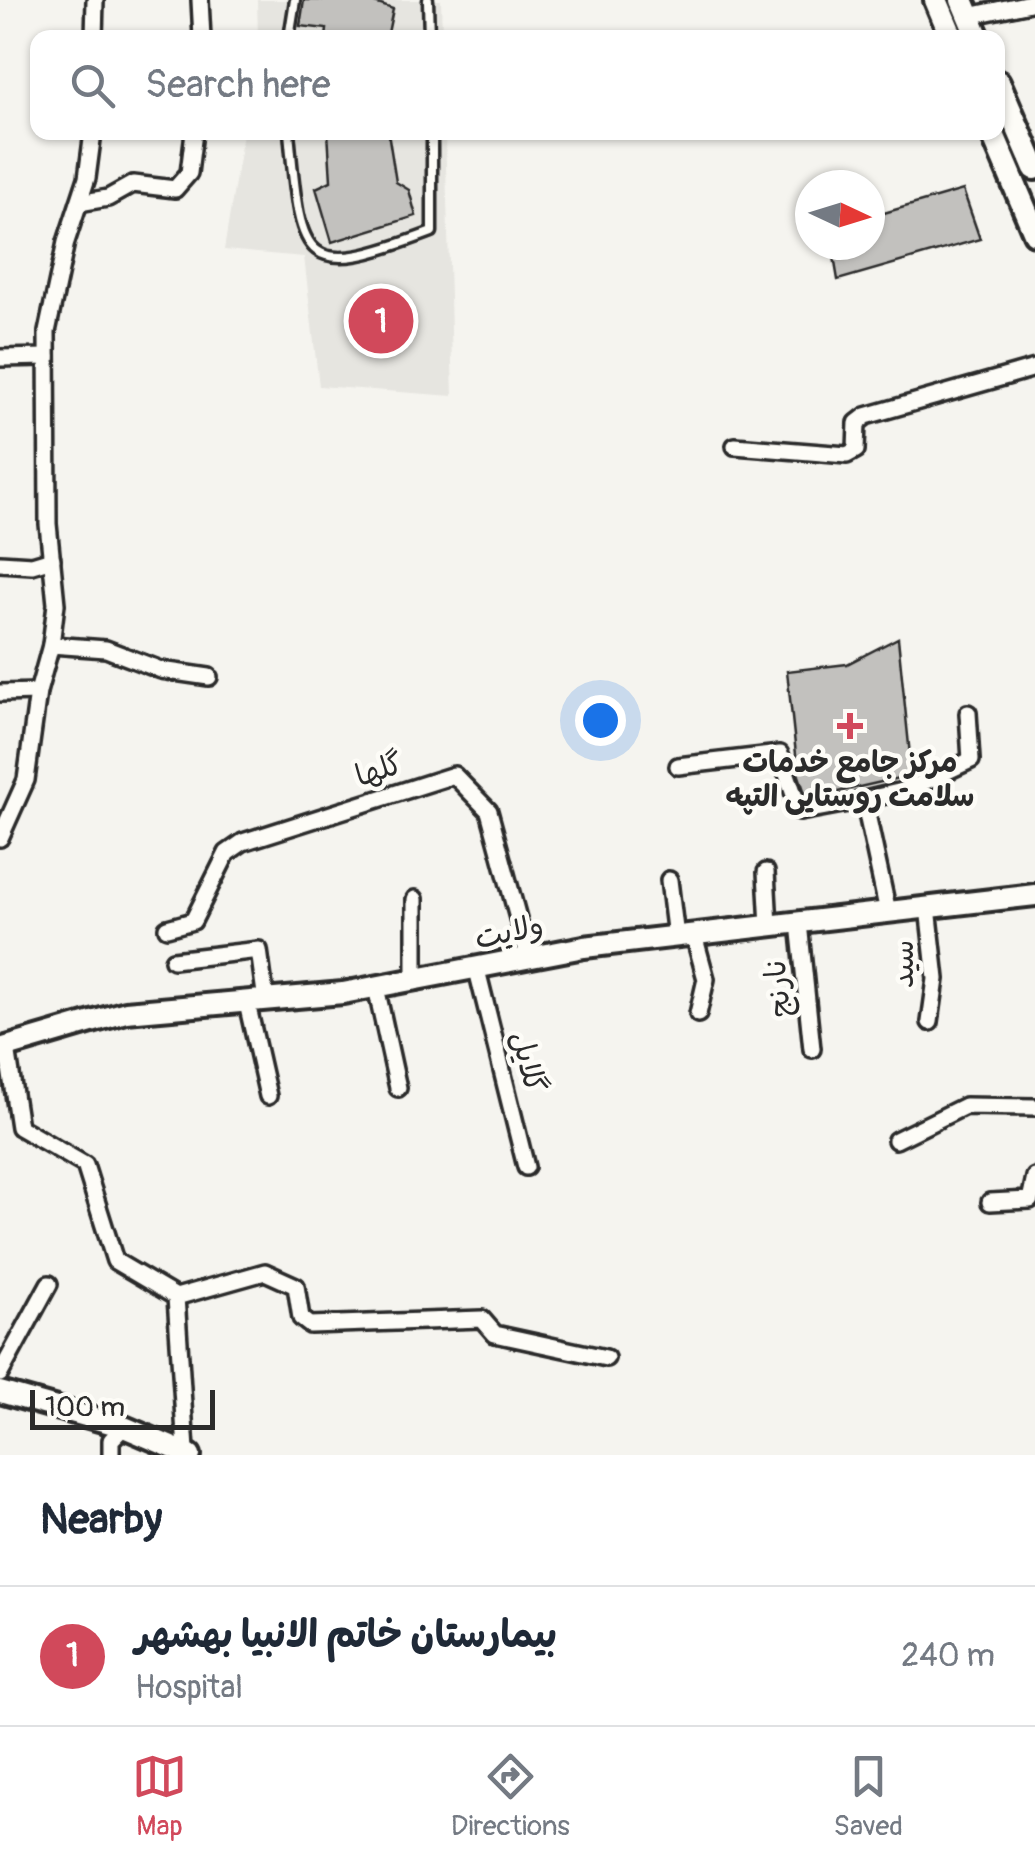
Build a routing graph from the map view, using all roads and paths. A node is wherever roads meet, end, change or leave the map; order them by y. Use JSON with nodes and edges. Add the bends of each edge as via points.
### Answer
{"nodes":[{"id":1,"x":95,"y":0,"type":"edge"},
{"id":2,"x":200,"y":0,"type":"edge"},
{"id":3,"x":295,"y":0,"type":"edge"},
{"id":4,"x":428,"y":0,"type":"edge"},
{"id":5,"x":936,"y":0,"type":"edge"},
{"id":6,"x":1035,"y":2,"type":"edge"},
{"id":7,"x":970,"y":18,"type":"edge"},
{"id":8,"x":94,"y":30,"type":"edge"},
{"id":9,"x":202,"y":30,"type":"edge"},
{"id":10,"x":291,"y":30,"type":"edge"},
{"id":11,"x":429,"y":30,"type":"edge"},
{"id":12,"x":949,"y":30,"type":"edge"},
{"id":13,"x":1005,"y":98,"type":"edge"},
{"id":14,"x":91,"y":140,"type":"edge"},
{"id":15,"x":193,"y":140,"type":"edge"},
{"id":16,"x":290,"y":140,"type":"edge"},
{"id":17,"x":432,"y":140,"type":"edge"},
{"id":18,"x":995,"y":140,"type":"edge"},
{"id":19,"x":1035,"y":167,"type":"edge"},
{"id":20,"x":79,"y":203,"type":"junction"},
{"id":21,"x":1035,"y":233,"type":"edge"},
{"id":22,"x":47,"y":357,"type":"junction"},
{"id":23,"x":0,"y":358,"type":"edge"},
{"id":24,"x":1035,"y":368,"type":"edge"},
{"id":25,"x":735,"y":446,"type":"dead end"},
{"id":26,"x":52,"y":559,"type":"junction"},
{"id":27,"x":0,"y":563,"type":"edge"},
{"id":28,"x":51,"y":645,"type":"junction"},
{"id":29,"x":208,"y":676,"type":"dead end"},
{"id":30,"x":38,"y":692,"type":"junction"},
{"id":31,"x":0,"y":693,"type":"edge"},
{"id":32,"x":968,"y":713,"type":"dead end"},
{"id":33,"x":678,"y":766,"type":"dead end"},
{"id":34,"x":864,"y":800,"type":"junction"},
{"id":35,"x":0,"y":838,"type":"edge"},
{"id":36,"x":766,"y":872,"type":"dead end"},
{"id":37,"x":669,"y":880,"type":"dead end"},
{"id":38,"x":1035,"y":895,"type":"edge"},
{"id":39,"x":415,"y":899,"type":"dead end"},
{"id":40,"x":928,"y":907,"type":"junction"},
{"id":41,"x":888,"y":912,"type":"junction"},
{"id":42,"x":799,"y":923,"type":"junction"},
{"id":43,"x":769,"y":926,"type":"junction"},
{"id":44,"x":168,"y":928,"type":"dead end"},
{"id":45,"x":685,"y":936,"type":"junction"},
{"id":46,"x":529,"y":959,"type":"junction"},
{"id":47,"x":173,"y":960,"type":"dead end"},
{"id":48,"x":477,"y":970,"type":"junction"},
{"id":49,"x":415,"y":982,"type":"junction"},
{"id":50,"x":376,"y":988,"type":"junction"},
{"id":51,"x":256,"y":1002,"type":"junction"},
{"id":52,"x":698,"y":1014,"type":"dead end"},
{"id":53,"x":930,"y":1022,"type":"dead end"},
{"id":54,"x":812,"y":1048,"type":"dead end"},
{"id":55,"x":4,"y":1049,"type":"edge"},
{"id":56,"x":398,"y":1088,"type":"dead end"},
{"id":57,"x":268,"y":1096,"type":"dead end"},
{"id":58,"x":1035,"y":1106,"type":"edge"},
{"id":59,"x":896,"y":1140,"type":"dead end"},
{"id":60,"x":526,"y":1167,"type":"dead end"},
{"id":61,"x":1035,"y":1177,"type":"edge"},
{"id":62,"x":990,"y":1202,"type":"dead end"},
{"id":63,"x":49,"y":1284,"type":"dead end"},
{"id":64,"x":176,"y":1297,"type":"junction"},
{"id":65,"x":606,"y":1358,"type":"dead end"},
{"id":66,"x":0,"y":1374,"type":"edge"},
{"id":67,"x":0,"y":1392,"type":"edge"},
{"id":68,"x":124,"y":1427,"type":"junction"},
{"id":69,"x":188,"y":1453,"type":"edge"},
{"id":70,"x":111,"y":1455,"type":"edge"}],
"edges":[{"from":1,"to":8,"type":"street"},
{"from":2,"to":9,"type":"street"},
{"from":3,"to":10,"type":"lane"},
{"from":4,"to":11,"type":"lane"},
{"from":5,"to":12,"type":"main road"},
{"from":6,"to":7,"type":"street"},
{"from":13,"to":19,"type":"main road"},
{"from":14,"to":20,"type":"street"},
{"from":15,"to":20,"type":"street","via":[[189,174],[175,188],[133,184]]},
{"from":16,"to":17,"type":"lane","via":[[297,218],[305,236],[316,250],[345,261],[432,232]]},
{"from":18,"to":21,"type":"main road"},
{"from":20,"to":22,"type":"street","via":[[50,314]]},
{"from":22,"to":23,"type":"street"},
{"from":22,"to":26,"type":"street"},
{"from":24,"to":25,"type":"street","via":[[866,416],[857,424],[856,450],[848,455]]},
{"from":26,"to":27,"type":"street"},
{"from":26,"to":28,"type":"street"},
{"from":28,"to":29,"type":"street","via":[[106,649],[161,670]]},
{"from":28,"to":30,"type":"street"},
{"from":30,"to":31,"type":"street"},
{"from":30,"to":35,"type":"street","via":[[26,780]]},
{"from":32,"to":34,"type":"street","via":[[971,760],[906,790]]},
{"from":33,"to":34,"type":"street","via":[[780,754],[800,812]]},
{"from":34,"to":41,"type":"street"},
{"from":36,"to":43,"type":"street"},
{"from":37,"to":45,"type":"street"},
{"from":38,"to":40,"type":"street","name":"ولایت"},
{"from":39,"to":49,"type":"street"},
{"from":40,"to":41,"type":"street","name":"ولایت"},
{"from":40,"to":53,"type":"street","name":"سید","via":[[936,979]]},
{"from":41,"to":42,"type":"street","name":"ولایت"},
{"from":42,"to":43,"type":"street","name":"ولایت"},
{"from":42,"to":54,"type":"street","name":"نارنج"},
{"from":43,"to":45,"type":"street","name":"ولایت"},
{"from":44,"to":46,"type":"street","name":"گلها","via":[[194,922],[226,853],[243,842],[454,775],[489,811]]},
{"from":45,"to":46,"type":"street","name":"ولایت"},
{"from":45,"to":52,"type":"street","via":[[706,980]]},
{"from":46,"to":48,"type":"street","name":"ولایت"},
{"from":47,"to":51,"type":"street","via":[[260,950]]},
{"from":48,"to":49,"type":"street","name":"ولایت"},
{"from":48,"to":60,"type":"street","name":"گلایل"},
{"from":49,"to":50,"type":"street","name":"ولایت"},
{"from":50,"to":51,"type":"street","name":"ولایت"},
{"from":50,"to":56,"type":"street"},
{"from":51,"to":55,"type":"street","name":"ولایت","via":[[126,1012]]},
{"from":51,"to":57,"type":"street"},
{"from":55,"to":64,"type":"street","via":[[20,1127],[85,1165],[115,1261]]},
{"from":58,"to":59,"type":"street","via":[[965,1106]]},
{"from":61,"to":62,"type":"street","via":[[1030,1200]]},
{"from":63,"to":66,"type":"street"},
{"from":64,"to":65,"type":"street","via":[[265,1272],[296,1286],[301,1318],[310,1325],[482,1319],[496,1334]]},
{"from":64,"to":69,"type":"street"},
{"from":67,"to":68,"type":"street"},
{"from":68,"to":69,"type":"street"},
{"from":68,"to":70,"type":"street","via":[[110,1440]]}]}
